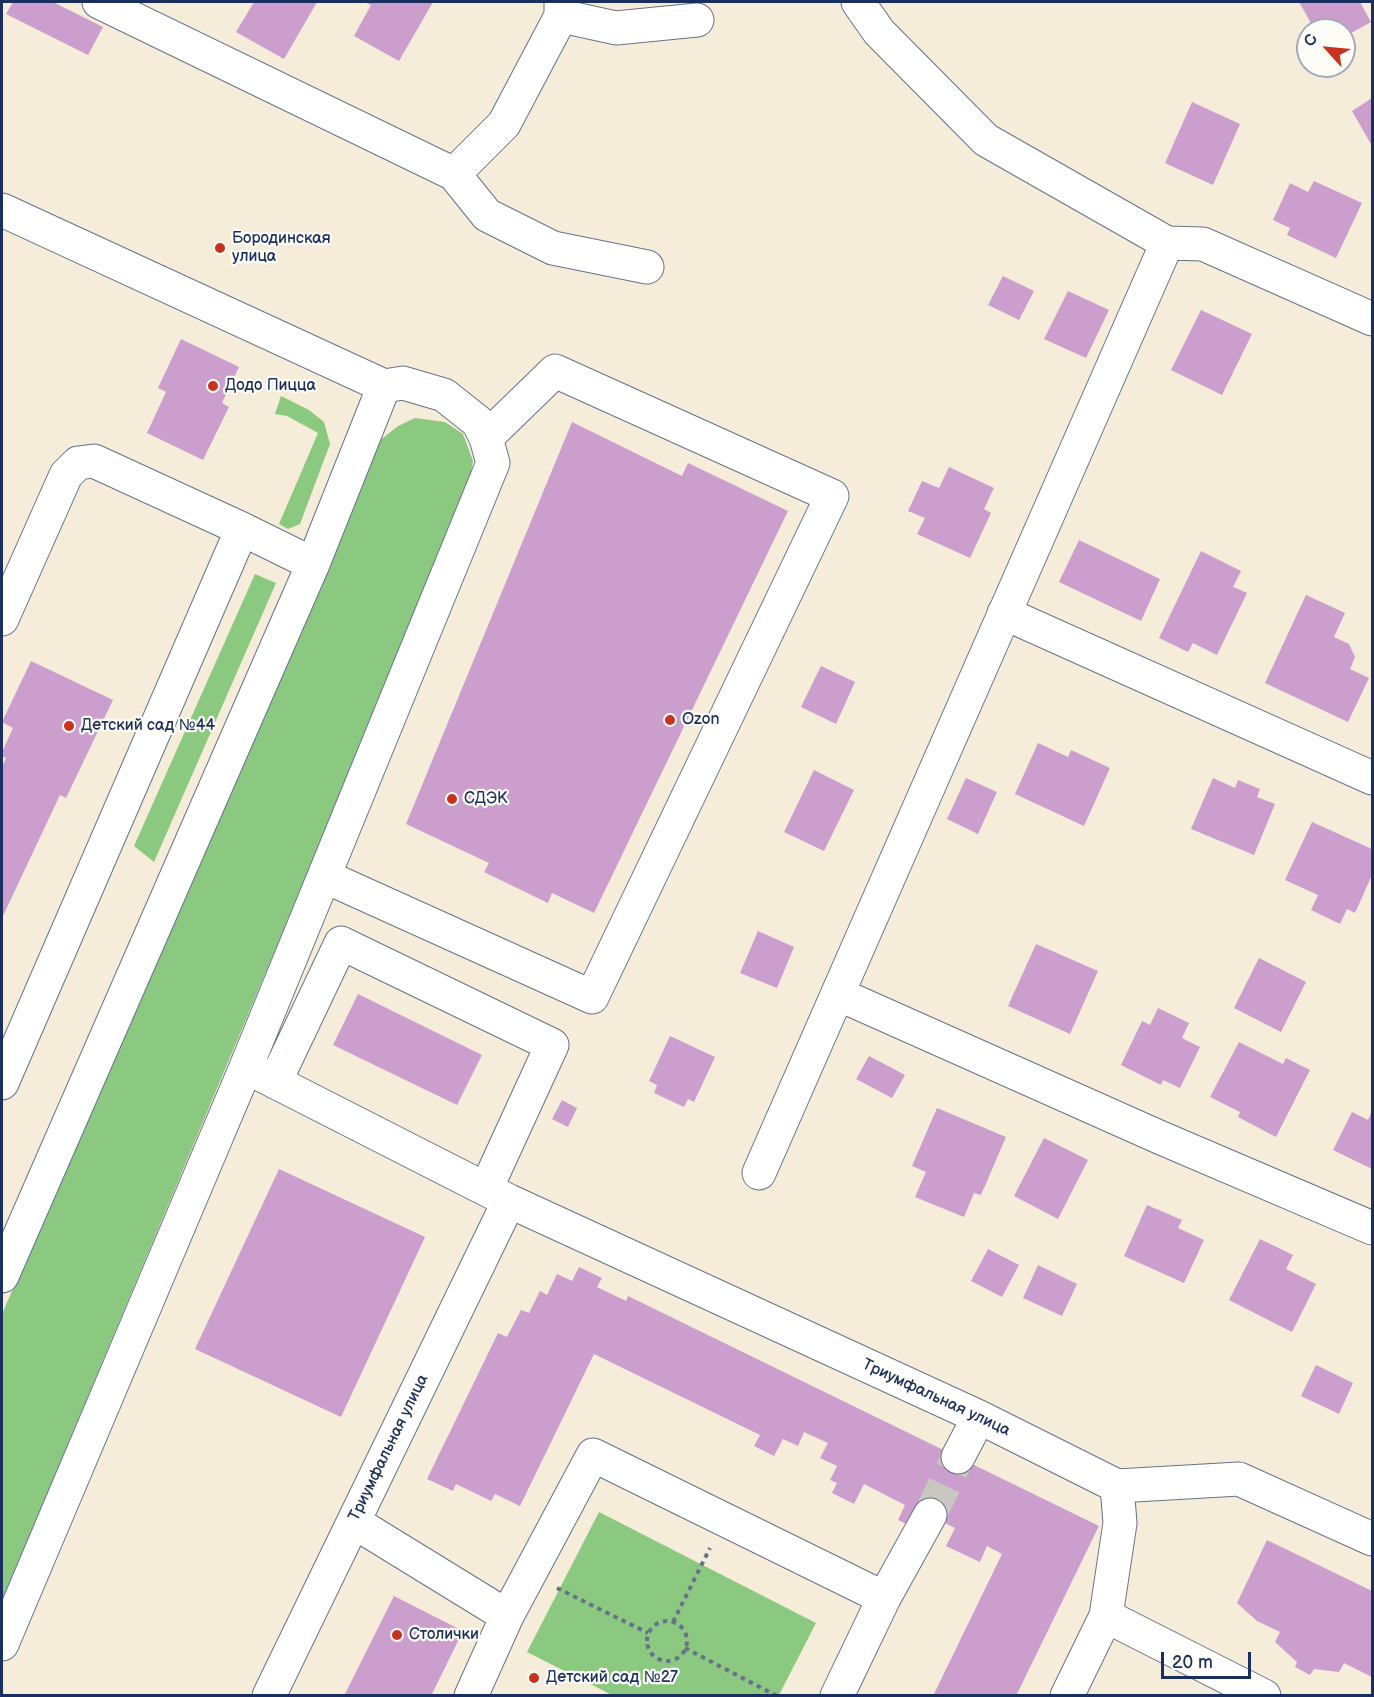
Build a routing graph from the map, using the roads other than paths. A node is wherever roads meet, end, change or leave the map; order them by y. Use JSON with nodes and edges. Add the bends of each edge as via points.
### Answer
{"nodes":[{"id":1,"x":99,"y":2,"type":"edge"},
{"id":2,"x":858,"y":2,"type":"edge"},
{"id":3,"x":561,"y":9,"type":"edge"},
{"id":4,"x":697,"y":20,"type":"dead end"},
{"id":5,"x":454,"y":174,"type":"junction"},
{"id":6,"x":2,"y":210,"type":"edge"},
{"id":7,"x":1167,"y":243,"type":"junction"},
{"id":8,"x":647,"y":267,"type":"dead end"},
{"id":9,"x":1372,"y":319,"type":"edge"},
{"id":10,"x":384,"y":386,"type":"junction"},
{"id":11,"x":486,"y":438,"type":"junction"},
{"id":12,"x":242,"y":529,"type":"junction"},
{"id":13,"x":313,"y":564,"type":"junction"},
{"id":14,"x":1004,"y":613,"type":"junction"},
{"id":15,"x":2,"y":619,"type":"edge"},
{"id":16,"x":1372,"y":778,"type":"edge"},
{"id":17,"x":324,"y":876,"type":"junction"},
{"id":18,"x":838,"y":994,"type":"junction"},
{"id":19,"x":246,"y":1067,"type":"junction"},
{"id":20,"x":274,"y":1082,"type":"junction"},
{"id":21,"x":2,"y":1083,"type":"edge"},
{"id":22,"x":759,"y":1173,"type":"dead end"},
{"id":23,"x":497,"y":1195,"type":"junction"},
{"id":24,"x":1372,"y":1228,"type":"edge"},
{"id":25,"x":3,"y":1266,"type":"edge"},
{"id":26,"x":979,"y":1418,"type":"junction"},
{"id":27,"x":958,"y":1457,"type":"tunnel mouth"},
{"id":28,"x":1117,"y":1486,"type":"junction"},
{"id":29,"x":930,"y":1515,"type":"tunnel mouth"},
{"id":30,"x":354,"y":1521,"type":"junction"},
{"id":31,"x":1372,"y":1539,"type":"edge"},
{"id":32,"x":884,"y":1599,"type":"junction"},
{"id":33,"x":507,"y":1616,"type":"junction"},
{"id":34,"x":1106,"y":1616,"type":"junction"},
{"id":35,"x":2,"y":1644,"type":"edge"},
{"id":36,"x":268,"y":1695,"type":"edge"},
{"id":37,"x":471,"y":1695,"type":"edge"},
{"id":38,"x":837,"y":1695,"type":"edge"},
{"id":39,"x":1067,"y":1695,"type":"edge"},
{"id":40,"x":1264,"y":1695,"type":"edge"}],
"edges":[{"from":1,"to":5,"type":"street"},
{"from":2,"to":7,"type":"street","via":[[879,32],[986,140]]},
{"from":3,"to":4,"type":"street","via":[[616,28]]},
{"from":3,"to":5,"type":"street","via":[[504,124]]},
{"from":5,"to":8,"type":"street","via":[[487,215],[553,248]]},
{"from":6,"to":10,"type":"street"},
{"from":7,"to":9,"type":"street","via":[[1203,244]]},
{"from":7,"to":14,"type":"street"},
{"from":10,"to":11,"type":"street","via":[[403,383],[444,395],[478,422]]},
{"from":10,"to":13,"type":"street"},
{"from":11,"to":17,"type":"street","via":[[493,463]]},
{"from":11,"to":17,"type":"street","via":[[555,372],[832,496],[592,997]]},
{"from":12,"to":13,"type":"street"},
{"from":12,"to":15,"type":"street","via":[[94,461],[78,463],[66,475]]},
{"from":12,"to":21,"type":"street"},
{"from":13,"to":25,"type":"street"},
{"from":14,"to":16,"type":"street"},
{"from":14,"to":18,"type":"street"},
{"from":17,"to":19,"type":"street"},
{"from":18,"to":22,"type":"street"},
{"from":18,"to":24,"type":"street"},
{"from":19,"to":20,"type":"street","name":"Триумфальная улица"},
{"from":19,"to":35,"type":"street"},
{"from":20,"to":23,"type":"street","name":"Триумфальная улица"},
{"from":20,"to":23,"type":"street","via":[[340,943],[552,1045]]},
{"from":23,"to":26,"type":"street","name":"Триумфальная улица"},
{"from":23,"to":30,"type":"street","name":"Триумфальная улица"},
{"from":26,"to":27,"type":"street"},
{"from":26,"to":28,"type":"street","name":"Триумфальная улица"},
{"from":28,"to":31,"type":"street","name":"Триумфальная улица","via":[[1239,1479]]},
{"from":28,"to":34,"type":"street","via":[[1120,1523]]},
{"from":29,"to":32,"type":"street"},
{"from":30,"to":33,"type":"street"},
{"from":30,"to":36,"type":"street","name":"Триумфальная улица"},
{"from":32,"to":33,"type":"street","via":[[593,1455]]},
{"from":32,"to":38,"type":"street"},
{"from":33,"to":37,"type":"street"},
{"from":34,"to":39,"type":"street"},
{"from":34,"to":40,"type":"street"}]}
